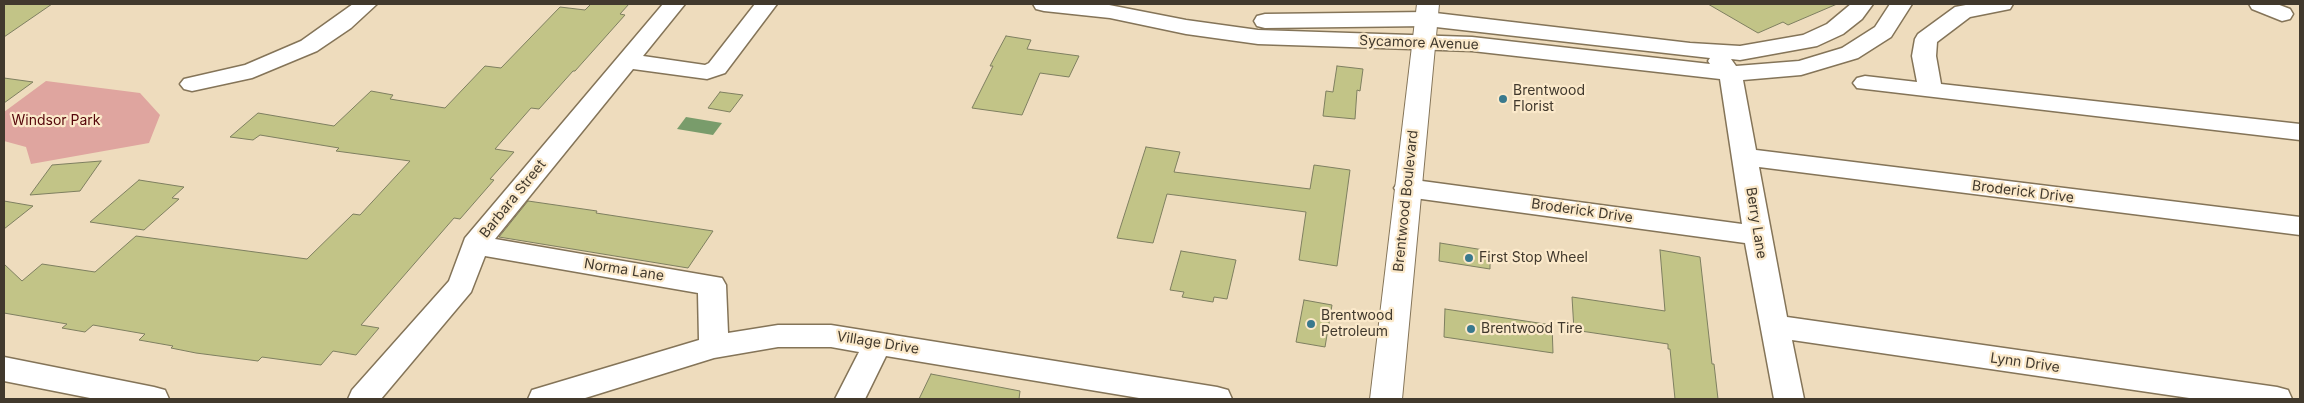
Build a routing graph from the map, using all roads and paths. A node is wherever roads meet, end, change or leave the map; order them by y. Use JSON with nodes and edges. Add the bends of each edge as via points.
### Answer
{"nodes":[{"id":1,"x":366,"y":4,"type":"edge"},
{"id":2,"x":674,"y":4,"type":"edge"},
{"id":3,"x":766,"y":4,"type":"edge"},
{"id":4,"x":1044,"y":4,"type":"edge"},
{"id":5,"x":1862,"y":4,"type":"edge"},
{"id":6,"x":1902,"y":4,"type":"edge"},
{"id":7,"x":1940,"y":4,"type":"edge"},
{"id":8,"x":2002,"y":4,"type":"edge"},
{"id":9,"x":2260,"y":4,"type":"edge"},
{"id":10,"x":1111,"y":8,"type":"edge"},
{"id":11,"x":1963,"y":12,"type":"junction"},
{"id":12,"x":2282,"y":14,"type":"dead end"},
{"id":13,"x":1426,"y":21,"type":"edge"},
{"id":14,"x":1713,"y":52,"type":"junction"},
{"id":15,"x":625,"y":61,"type":"junction"},
{"id":16,"x":1729,"y":73,"type":"junction"},
{"id":17,"x":1865,"y":83,"type":"dead end"},
{"id":18,"x":192,"y":84,"type":"dead end"},
{"id":19,"x":1930,"y":89,"type":"junction"},
{"id":20,"x":2300,"y":132,"type":"edge"},
{"id":21,"x":1746,"y":158,"type":"junction"},
{"id":22,"x":1407,"y":188,"type":"junction"},
{"id":23,"x":2300,"y":226,"type":"edge"},
{"id":24,"x":1758,"y":234,"type":"junction"},
{"id":25,"x":475,"y":245,"type":"junction"},
{"id":26,"x":1774,"y":326,"type":"junction"},
{"id":27,"x":878,"y":343,"type":"junction"},
{"id":28,"x":714,"y":348,"type":"junction"},
{"id":29,"x":4,"y":369,"type":"edge"},
{"id":30,"x":586,"y":393,"type":"edge"},
{"id":31,"x":154,"y":399,"type":"edge"},
{"id":32,"x":363,"y":399,"type":"edge"},
{"id":33,"x":543,"y":399,"type":"edge"},
{"id":34,"x":850,"y":399,"type":"edge"},
{"id":35,"x":1217,"y":399,"type":"edge"},
{"id":36,"x":1386,"y":399,"type":"edge"},
{"id":37,"x":1789,"y":399,"type":"edge"},
{"id":38,"x":2277,"y":399,"type":"edge"}],
"edges":[{"from":1,"to":18,"type":"street","via":[[309,46],[252,71]]},
{"from":2,"to":15,"type":"street","name":"Barbara Street"},
{"from":3,"to":15,"type":"street","via":[[717,68],[707,72]]},
{"from":4,"to":10,"type":"street","name":"Sycamore Avenue"},
{"from":5,"to":14,"type":"street","name":"Sycamore Avenue","via":[[1835,29],[1809,40],[1740,53]]},
{"from":6,"to":16,"type":"street","name":"Sycamore Avenue","via":[[1883,32],[1850,52],[1801,68]]},
{"from":7,"to":11,"type":"street"},
{"from":8,"to":11,"type":"street"},
{"from":9,"to":12,"type":"street"},
{"from":10,"to":13,"type":"street","name":"Sycamore Avenue","via":[[1186,27],[1258,37],[1320,40]]},
{"from":11,"to":19,"type":"street","via":[[1926,39],[1924,56]]},
{"from":13,"to":14,"type":"street","name":"Sycamore Avenue"},
{"from":13,"to":16,"type":"street","name":"Sycamore Avenue","via":[[1472,44]]},
{"from":13,"to":22,"type":"main road","name":"Brentwood Boulevard"},
{"from":14,"to":16,"type":"street","name":"Berry Lane"},
{"from":15,"to":25,"type":"street","name":"Barbara Street"},
{"from":16,"to":21,"type":"street","name":"Berry Lane"},
{"from":17,"to":19,"type":"street"},
{"from":19,"to":20,"type":"street"},
{"from":21,"to":23,"type":"street","name":"Broderick Drive"},
{"from":21,"to":24,"type":"street","name":"Berry Lane"},
{"from":22,"to":24,"type":"street","name":"Broderick Drive"},
{"from":22,"to":36,"type":"main road","name":"Brentwood Boulevard"},
{"from":24,"to":26,"type":"street","name":"Berry Lane"},
{"from":25,"to":28,"type":"street","name":"Norma Lane","via":[[712,285]]},
{"from":25,"to":32,"type":"street","name":"Barbara Street","via":[[461,285]]},
{"from":26,"to":37,"type":"street","name":"Berry Lane"},
{"from":26,"to":38,"type":"street","name":"Lynn Drive"},
{"from":27,"to":28,"type":"street","name":"Village Drive","via":[[831,336],[778,336]]},
{"from":27,"to":34,"type":"street"},
{"from":27,"to":35,"type":"street","name":"Village Drive"},
{"from":28,"to":30,"type":"street","name":"Village Drive"},
{"from":29,"to":31,"type":"street"},
{"from":30,"to":33,"type":"street","name":"Village Drive"}]}
